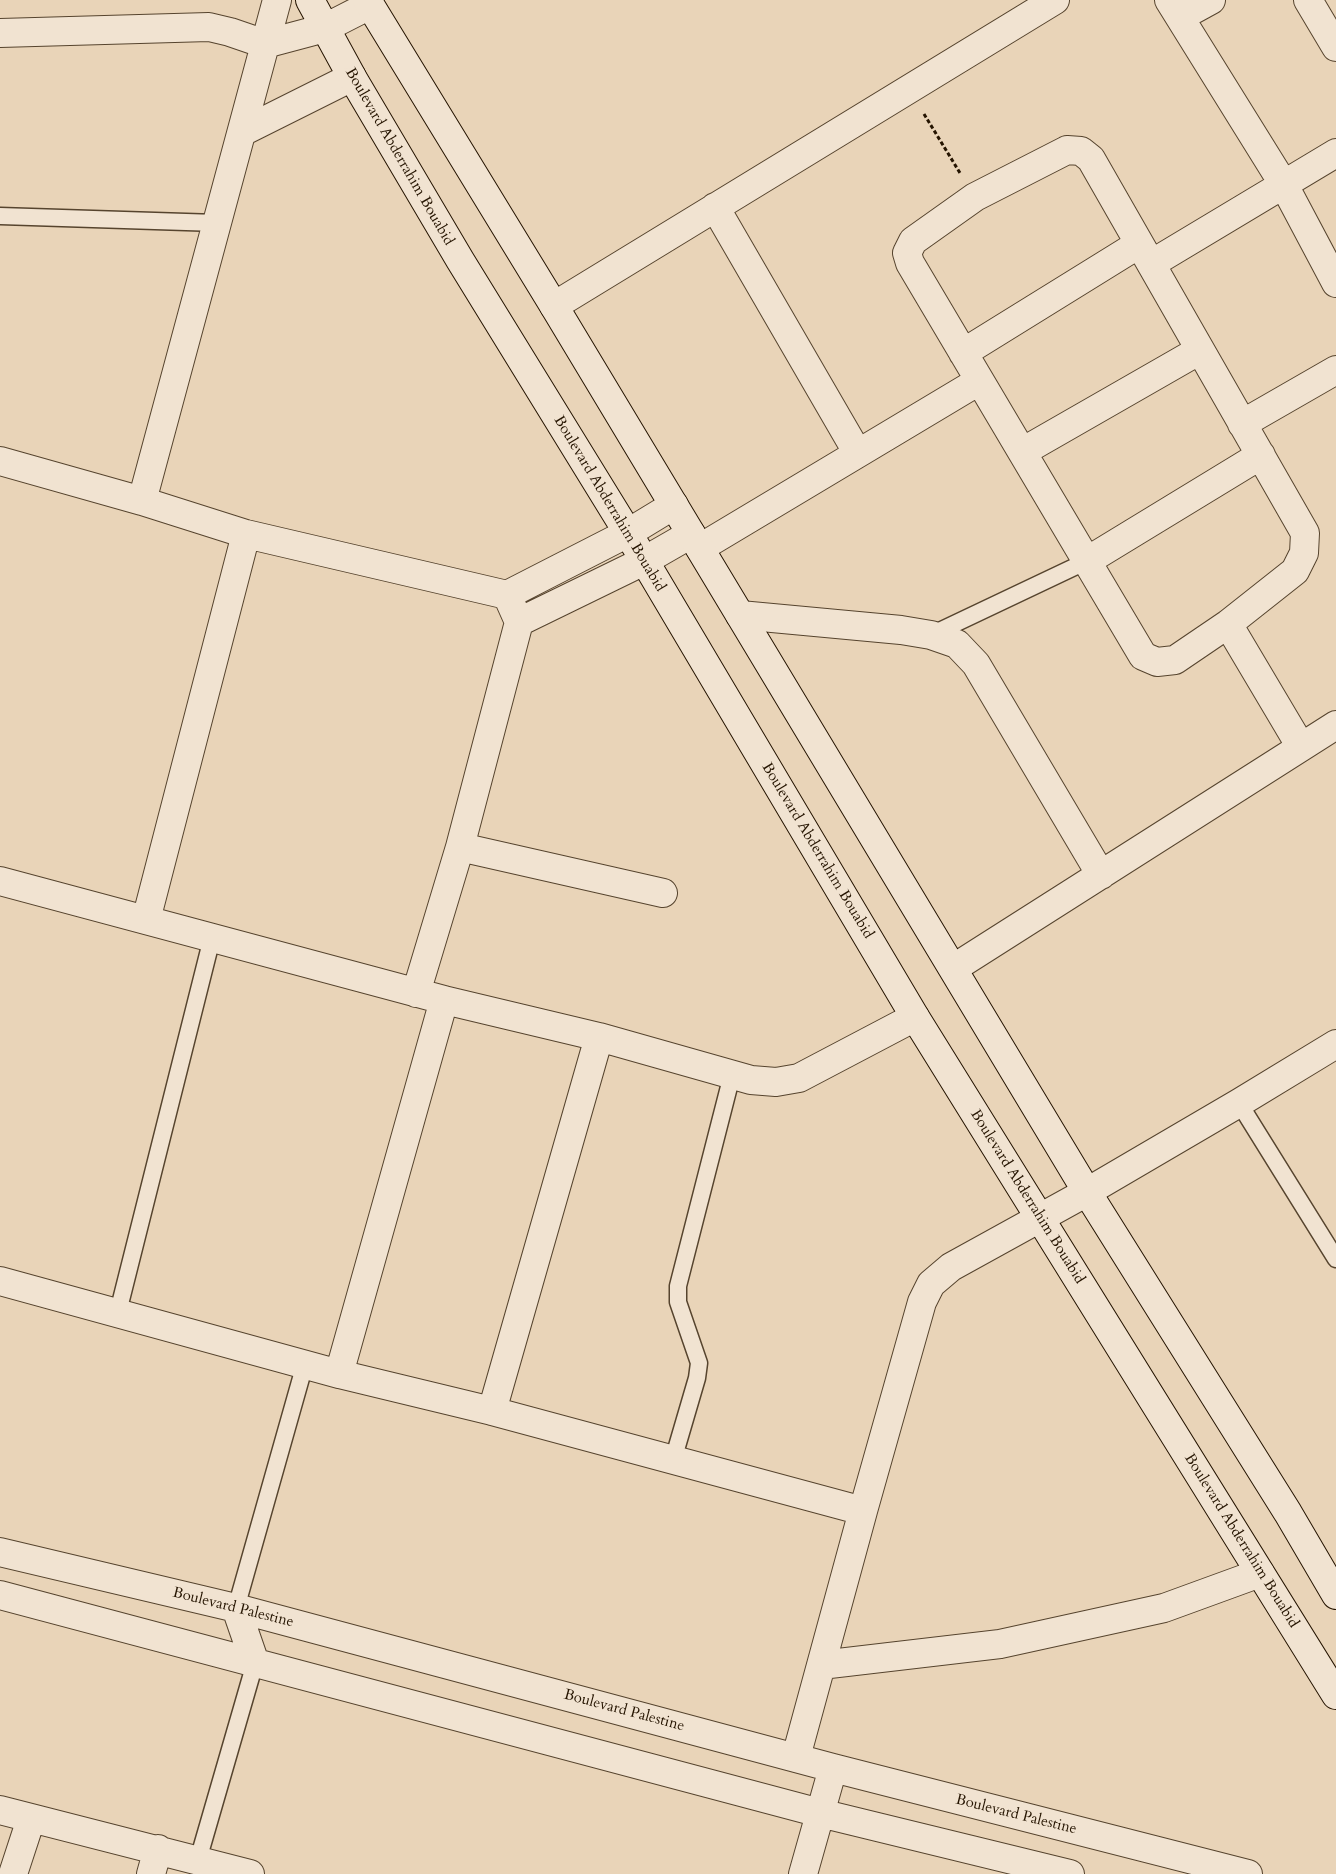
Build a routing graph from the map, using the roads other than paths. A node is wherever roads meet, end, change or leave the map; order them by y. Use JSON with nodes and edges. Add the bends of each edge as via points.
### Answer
{"nodes":[{"id":1,"x":277,"y":0,"type":"edge"},
{"id":2,"x":310,"y":0,"type":"edge"},
{"id":3,"x":1055,"y":0,"type":"edge"},
{"id":4,"x":1212,"y":0,"type":"edge"},
{"id":5,"x":1308,"y":0,"type":"edge"},
{"id":6,"x":369,"y":2,"type":"edge"},
{"id":7,"x":1174,"y":8,"type":"edge"},
{"id":8,"x":325,"y":28,"type":"junction"},
{"id":9,"x":0,"y":33,"type":"edge"},
{"id":10,"x":265,"y":44,"type":"junction"},
{"id":11,"x":1336,"y":47,"type":"edge"},
{"id":12,"x":352,"y":77,"type":"junction"},
{"id":13,"x":242,"y":132,"type":"junction"},
{"id":14,"x":1336,"y":153,"type":"edge"},
{"id":15,"x":1284,"y":185,"type":"junction"},
{"id":16,"x":715,"y":207,"type":"junction"},
{"id":17,"x":0,"y":216,"type":"edge"},
{"id":18,"x":217,"y":223,"type":"junction"},
{"id":19,"x":1145,"y":254,"type":"junction"},
{"id":20,"x":1336,"y":283,"type":"edge"},
{"id":21,"x":554,"y":306,"type":"junction"},
{"id":22,"x":1200,"y":350,"type":"junction"},
{"id":23,"x":963,"y":353,"type":"junction"},
{"id":24,"x":1336,"y":370,"type":"edge"},
{"id":25,"x":979,"y":381,"type":"junction"},
{"id":26,"x":1242,"y":424,"type":"junction"},
{"id":27,"x":857,"y":452,"type":"junction"},
{"id":28,"x":1022,"y":452,"type":"junction"},
{"id":29,"x":1261,"y":455,"type":"junction"},
{"id":30,"x":0,"y":461,"type":"edge"},
{"id":31,"x":142,"y":501,"type":"junction"},
{"id":32,"x":674,"y":505,"type":"junction"},
{"id":33,"x":628,"y":533,"type":"junction"},
{"id":34,"x":246,"y":534,"type":"junction"},
{"id":35,"x":695,"y":541,"type":"junction"},
{"id":36,"x":644,"y":560,"type":"junction"},
{"id":37,"x":1088,"y":561,"type":"junction"},
{"id":38,"x":507,"y":595,"type":"junction"},
{"id":39,"x":740,"y":615,"type":"junction"},
{"id":40,"x":519,"y":622,"type":"junction"},
{"id":41,"x":1228,"y":624,"type":"junction"},
{"id":42,"x":931,"y":634,"type":"junction"},
{"id":43,"x":1336,"y":725,"type":"edge"},
{"id":44,"x":1301,"y":747,"type":"junction"},
{"id":45,"x":460,"y":847,"type":"junction"},
{"id":46,"x":1101,"y":875,"type":"junction"},
{"id":47,"x":0,"y":881,"type":"edge"},
{"id":48,"x":663,"y":893,"type":"dead end"},
{"id":49,"x":146,"y":920,"type":"junction"},
{"id":50,"x":212,"y":938,"type":"junction"},
{"id":51,"x":954,"y":968,"type":"junction"},
{"id":52,"x":416,"y":993,"type":"junction"},
{"id":53,"x":444,"y":1000,"type":"junction"},
{"id":54,"x":915,"y":1017,"type":"junction"},
{"id":55,"x":599,"y":1037,"type":"junction"},
{"id":56,"x":1336,"y":1044,"type":"edge"},
{"id":57,"x":732,"y":1075,"type":"junction"},
{"id":58,"x":1240,"y":1103,"type":"junction"},
{"id":59,"x":1087,"y":1192,"type":"junction"},
{"id":60,"x":1039,"y":1217,"type":"junction"},
{"id":61,"x":1336,"y":1259,"type":"edge"},
{"id":62,"x":0,"y":1281,"type":"edge"},
{"id":63,"x":118,"y":1312,"type":"junction"},
{"id":64,"x":305,"y":1364,"type":"junction"},
{"id":65,"x":339,"y":1374,"type":"junction"},
{"id":66,"x":492,"y":1411,"type":"junction"},
{"id":67,"x":673,"y":1460,"type":"junction"},
{"id":68,"x":863,"y":1511,"type":"junction"},
{"id":69,"x":0,"y":1552,"type":"edge"},
{"id":70,"x":1260,"y":1573,"type":"junction"},
{"id":71,"x":1336,"y":1595,"type":"edge"},
{"id":72,"x":0,"y":1596,"type":"edge"},
{"id":73,"x":236,"y":1608,"type":"junction"},
{"id":74,"x":255,"y":1663,"type":"junction"},
{"id":75,"x":821,"y":1665,"type":"junction"},
{"id":76,"x":1336,"y":1695,"type":"edge"},
{"id":77,"x":796,"y":1757,"type":"junction"},
{"id":78,"x":833,"y":1768,"type":"junction"},
{"id":79,"x":0,"y":1810,"type":"edge"},
{"id":80,"x":820,"y":1813,"type":"junction"},
{"id":81,"x":31,"y":1818,"type":"junction"},
{"id":82,"x":198,"y":1860,"type":"junction"},
{"id":83,"x":154,"y":1862,"type":"edge"},
{"id":84,"x":13,"y":1874,"type":"edge"},
{"id":85,"x":250,"y":1874,"type":"edge"},
{"id":86,"x":803,"y":1874,"type":"edge"},
{"id":87,"x":1070,"y":1874,"type":"edge"},
{"id":88,"x":1248,"y":1874,"type":"edge"}],
"edges":[{"from":1,"to":10,"type":"street"},
{"from":2,"to":8,"type":"street","name":"Boulevard Abderrahim Bouabid"},
{"from":3,"to":16,"type":"street"},
{"from":4,"to":7,"type":"street"},
{"from":5,"to":11,"type":"street"},
{"from":6,"to":8,"type":"street"},
{"from":6,"to":21,"type":"street"},
{"from":7,"to":15,"type":"street"},
{"from":8,"to":10,"type":"street"},
{"from":8,"to":12,"type":"street","name":"Boulevard Abderrahim Bouabid"},
{"from":9,"to":10,"type":"street","via":[[209,26]]},
{"from":10,"to":13,"type":"street"},
{"from":12,"to":13,"type":"street"},
{"from":12,"to":33,"type":"street","name":"Boulevard Abderrahim Bouabid"},
{"from":13,"to":18,"type":"street"},
{"from":14,"to":15,"type":"street"},
{"from":15,"to":19,"type":"street"},
{"from":15,"to":20,"type":"street"},
{"from":16,"to":21,"type":"street"},
{"from":16,"to":27,"type":"street"},
{"from":17,"to":18,"type":"lane"},
{"from":18,"to":31,"type":"street"},
{"from":19,"to":22,"type":"street"},
{"from":19,"to":23,"type":"street"},
{"from":19,"to":23,"type":"street","via":[[1091,159],[1081,151],[1067,150],[975,197],[913,240],[907,253]]},
{"from":21,"to":32,"type":"street"},
{"from":22,"to":26,"type":"street"},
{"from":22,"to":28,"type":"street"},
{"from":23,"to":25,"type":"street"},
{"from":24,"to":26,"type":"street"},
{"from":25,"to":27,"type":"street"},
{"from":25,"to":28,"type":"street"},
{"from":26,"to":29,"type":"street"},
{"from":27,"to":35,"type":"street"},
{"from":28,"to":37,"type":"street"},
{"from":29,"to":37,"type":"street"},
{"from":29,"to":41,"type":"street","via":[[1305,533],[1304,553],[1294,571]]},
{"from":30,"to":31,"type":"street"},
{"from":31,"to":34,"type":"street"},
{"from":32,"to":33,"type":"street"},
{"from":32,"to":35,"type":"street"},
{"from":33,"to":36,"type":"street","name":"Boulevard Abderrahim Bouabid"},
{"from":33,"to":38,"type":"street"},
{"from":34,"to":38,"type":"street"},
{"from":34,"to":49,"type":"street"},
{"from":35,"to":36,"type":"street"},
{"from":35,"to":39,"type":"street"},
{"from":36,"to":40,"type":"street"},
{"from":36,"to":54,"type":"street","name":"Boulevard Abderrahim Bouabid"},
{"from":37,"to":41,"type":"street","via":[[1143,656],[1157,662],[1175,660]]},
{"from":37,"to":42,"type":"lane"},
{"from":38,"to":40,"type":"street"},
{"from":39,"to":42,"type":"street"},
{"from":39,"to":51,"type":"street"},
{"from":40,"to":45,"type":"street"},
{"from":41,"to":44,"type":"street"},
{"from":42,"to":46,"type":"street","via":[[957,644],[976,664]]},
{"from":43,"to":44,"type":"street"},
{"from":44,"to":46,"type":"street"},
{"from":45,"to":48,"type":"street"},
{"from":45,"to":52,"type":"street"},
{"from":46,"to":51,"type":"street"},
{"from":47,"to":49,"type":"street"},
{"from":49,"to":50,"type":"street"},
{"from":50,"to":52,"type":"street"},
{"from":50,"to":63,"type":"lane"},
{"from":51,"to":59,"type":"street"},
{"from":52,"to":53,"type":"street"},
{"from":53,"to":55,"type":"street"},
{"from":53,"to":65,"type":"street"},
{"from":54,"to":57,"type":"street","via":[[799,1078],[776,1082]]},
{"from":54,"to":60,"type":"street","name":"Boulevard Abderrahim Bouabid"},
{"from":55,"to":57,"type":"street"},
{"from":55,"to":66,"type":"street"},
{"from":56,"to":58,"type":"street"},
{"from":57,"to":67,"type":"lane","via":[[678,1286],[678,1302],[699,1363],[698,1378]]},
{"from":58,"to":59,"type":"street"},
{"from":58,"to":61,"type":"lane"},
{"from":59,"to":60,"type":"street"},
{"from":59,"to":71,"type":"street"},
{"from":60,"to":68,"type":"street","via":[[951,1267],[931,1284],[922,1302]]},
{"from":60,"to":70,"type":"street","name":"Boulevard Abderrahim Bouabid"},
{"from":62,"to":63,"type":"street"},
{"from":63,"to":64,"type":"street"},
{"from":64,"to":65,"type":"street"},
{"from":64,"to":73,"type":"lane"},
{"from":65,"to":66,"type":"street"},
{"from":66,"to":67,"type":"street"},
{"from":67,"to":68,"type":"street"},
{"from":68,"to":75,"type":"street"},
{"from":69,"to":73,"type":"street","name":"Boulevard Palestine"},
{"from":70,"to":75,"type":"street","via":[[1164,1608],[1000,1644]]},
{"from":70,"to":76,"type":"street","name":"Boulevard Abderrahim Bouabid"},
{"from":72,"to":74,"type":"street"},
{"from":73,"to":74,"type":"street"},
{"from":73,"to":77,"type":"street","name":"Boulevard Palestine"},
{"from":74,"to":80,"type":"street"},
{"from":74,"to":82,"type":"lane"},
{"from":75,"to":77,"type":"street"},
{"from":77,"to":78,"type":"street","name":"Boulevard Palestine"},
{"from":78,"to":80,"type":"street"},
{"from":78,"to":88,"type":"street","name":"Boulevard Palestine"},
{"from":79,"to":81,"type":"street"},
{"from":80,"to":86,"type":"street"},
{"from":80,"to":87,"type":"street"},
{"from":81,"to":83,"type":"street"},
{"from":81,"to":84,"type":"street"},
{"from":82,"to":83,"type":"street"},
{"from":82,"to":85,"type":"street"}]}
